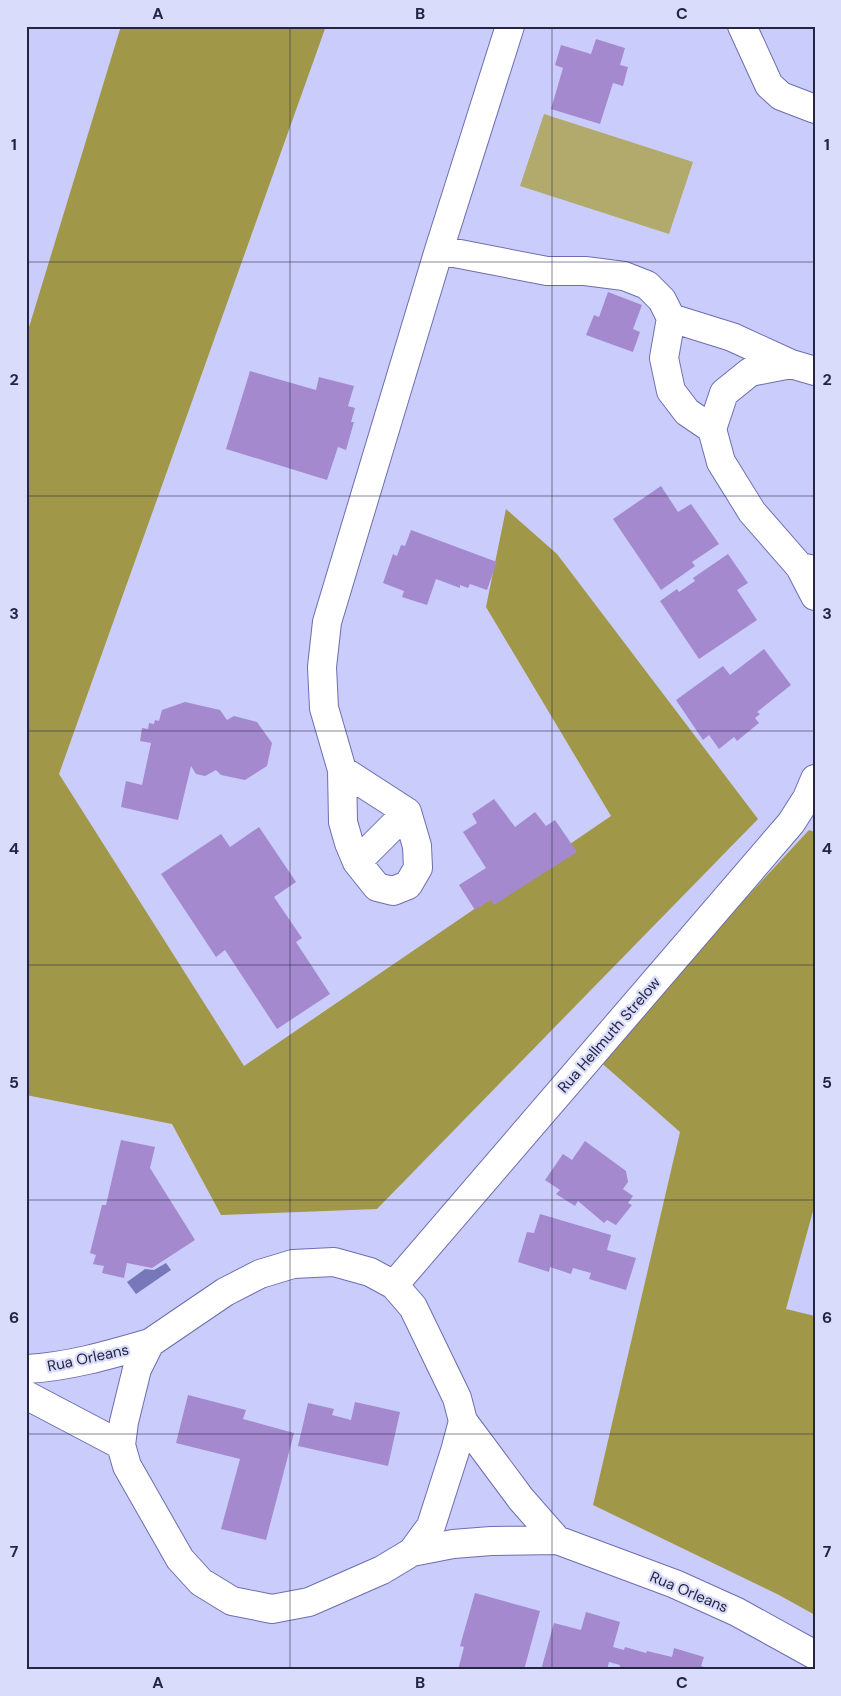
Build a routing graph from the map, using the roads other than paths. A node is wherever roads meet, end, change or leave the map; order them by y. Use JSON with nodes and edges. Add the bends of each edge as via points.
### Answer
{"nodes":[{"id":1,"x":510,"y":26,"type":"edge"},
{"id":2,"x":742,"y":26,"type":"edge"},
{"id":3,"x":815,"y":109,"type":"edge"},
{"id":4,"x":439,"y":250,"type":"junction"},
{"id":5,"x":671,"y":318,"type":"junction"},
{"id":6,"x":803,"y":368,"type":"edge"},
{"id":7,"x":712,"y":429,"type":"junction"},
{"id":8,"x":807,"y":568,"type":"edge"},
{"id":9,"x":815,"y":596,"type":"edge"},
{"id":10,"x":342,"y":770,"type":"junction"},
{"id":11,"x":815,"y":779,"type":"edge"},
{"id":12,"x":407,"y":812,"type":"junction"},
{"id":13,"x":357,"y":862,"type":"junction"},
{"id":14,"x":394,"y":1284,"type":"junction"},
{"id":15,"x":150,"y":1343,"type":"junction"},
{"id":16,"x":26,"y":1369,"type":"edge"},
{"id":17,"x":26,"y":1395,"type":"edge"},
{"id":18,"x":463,"y":1420,"type":"junction"},
{"id":19,"x":121,"y":1445,"type":"junction"},
{"id":20,"x":557,"y":1540,"type":"junction"},
{"id":21,"x":412,"y":1552,"type":"junction"},
{"id":22,"x":815,"y":1655,"type":"edge"}],
"edges":[{"from":1,"to":4,"type":"street"},
{"from":2,"to":3,"type":"street","via":[[769,85],[781,96]]},
{"from":4,"to":5,"type":"street","via":[[547,271],[624,276],[647,285],[662,300]]},
{"from":4,"to":10,"type":"street","via":[[327,622],[322,667],[324,708]]},
{"from":5,"to":6,"type":"street","via":[[732,337]]},
{"from":5,"to":7,"type":"street","via":[[664,358],[671,391],[687,412]]},
{"from":6,"to":7,"type":"street","via":[[750,372],[724,394]]},
{"from":7,"to":8,"type":"street","via":[[721,462],[752,512]]},
{"from":8,"to":9,"type":"street"},
{"from":10,"to":12,"type":"street"},
{"from":10,"to":13,"type":"street","via":[[343,822]]},
{"from":11,"to":14,"type":"street","name":"Rua Hellmuth Strelow","via":[[791,823]]},
{"from":12,"to":13,"type":"street"},
{"from":12,"to":13,"type":"street","via":[[417,846],[418,868],[408,885],[393,890],[377,887]]},
{"from":14,"to":15,"type":"street","via":[[370,1272],[334,1262],[294,1264],[260,1274],[226,1292]]},
{"from":14,"to":18,"type":"street","via":[[413,1307],[457,1398]]},
{"from":15,"to":16,"type":"street","name":"Rua Orleans","via":[[91,1360]]},
{"from":15,"to":19,"type":"street","via":[[137,1369]]},
{"from":17,"to":19,"type":"street"},
{"from":18,"to":20,"type":"street","name":"Rua Orleans","via":[[521,1499]]},
{"from":18,"to":21,"type":"street","via":[[431,1526]]},
{"from":19,"to":21,"type":"street","via":[[127,1466],[180,1558],[201,1582],[232,1601],[272,1609],[309,1602],[382,1570]]},
{"from":20,"to":21,"type":"street","name":"Rua Orleans","via":[[453,1544]]},
{"from":20,"to":22,"type":"street","name":"Rua Orleans","via":[[675,1584],[738,1612]]}]}
